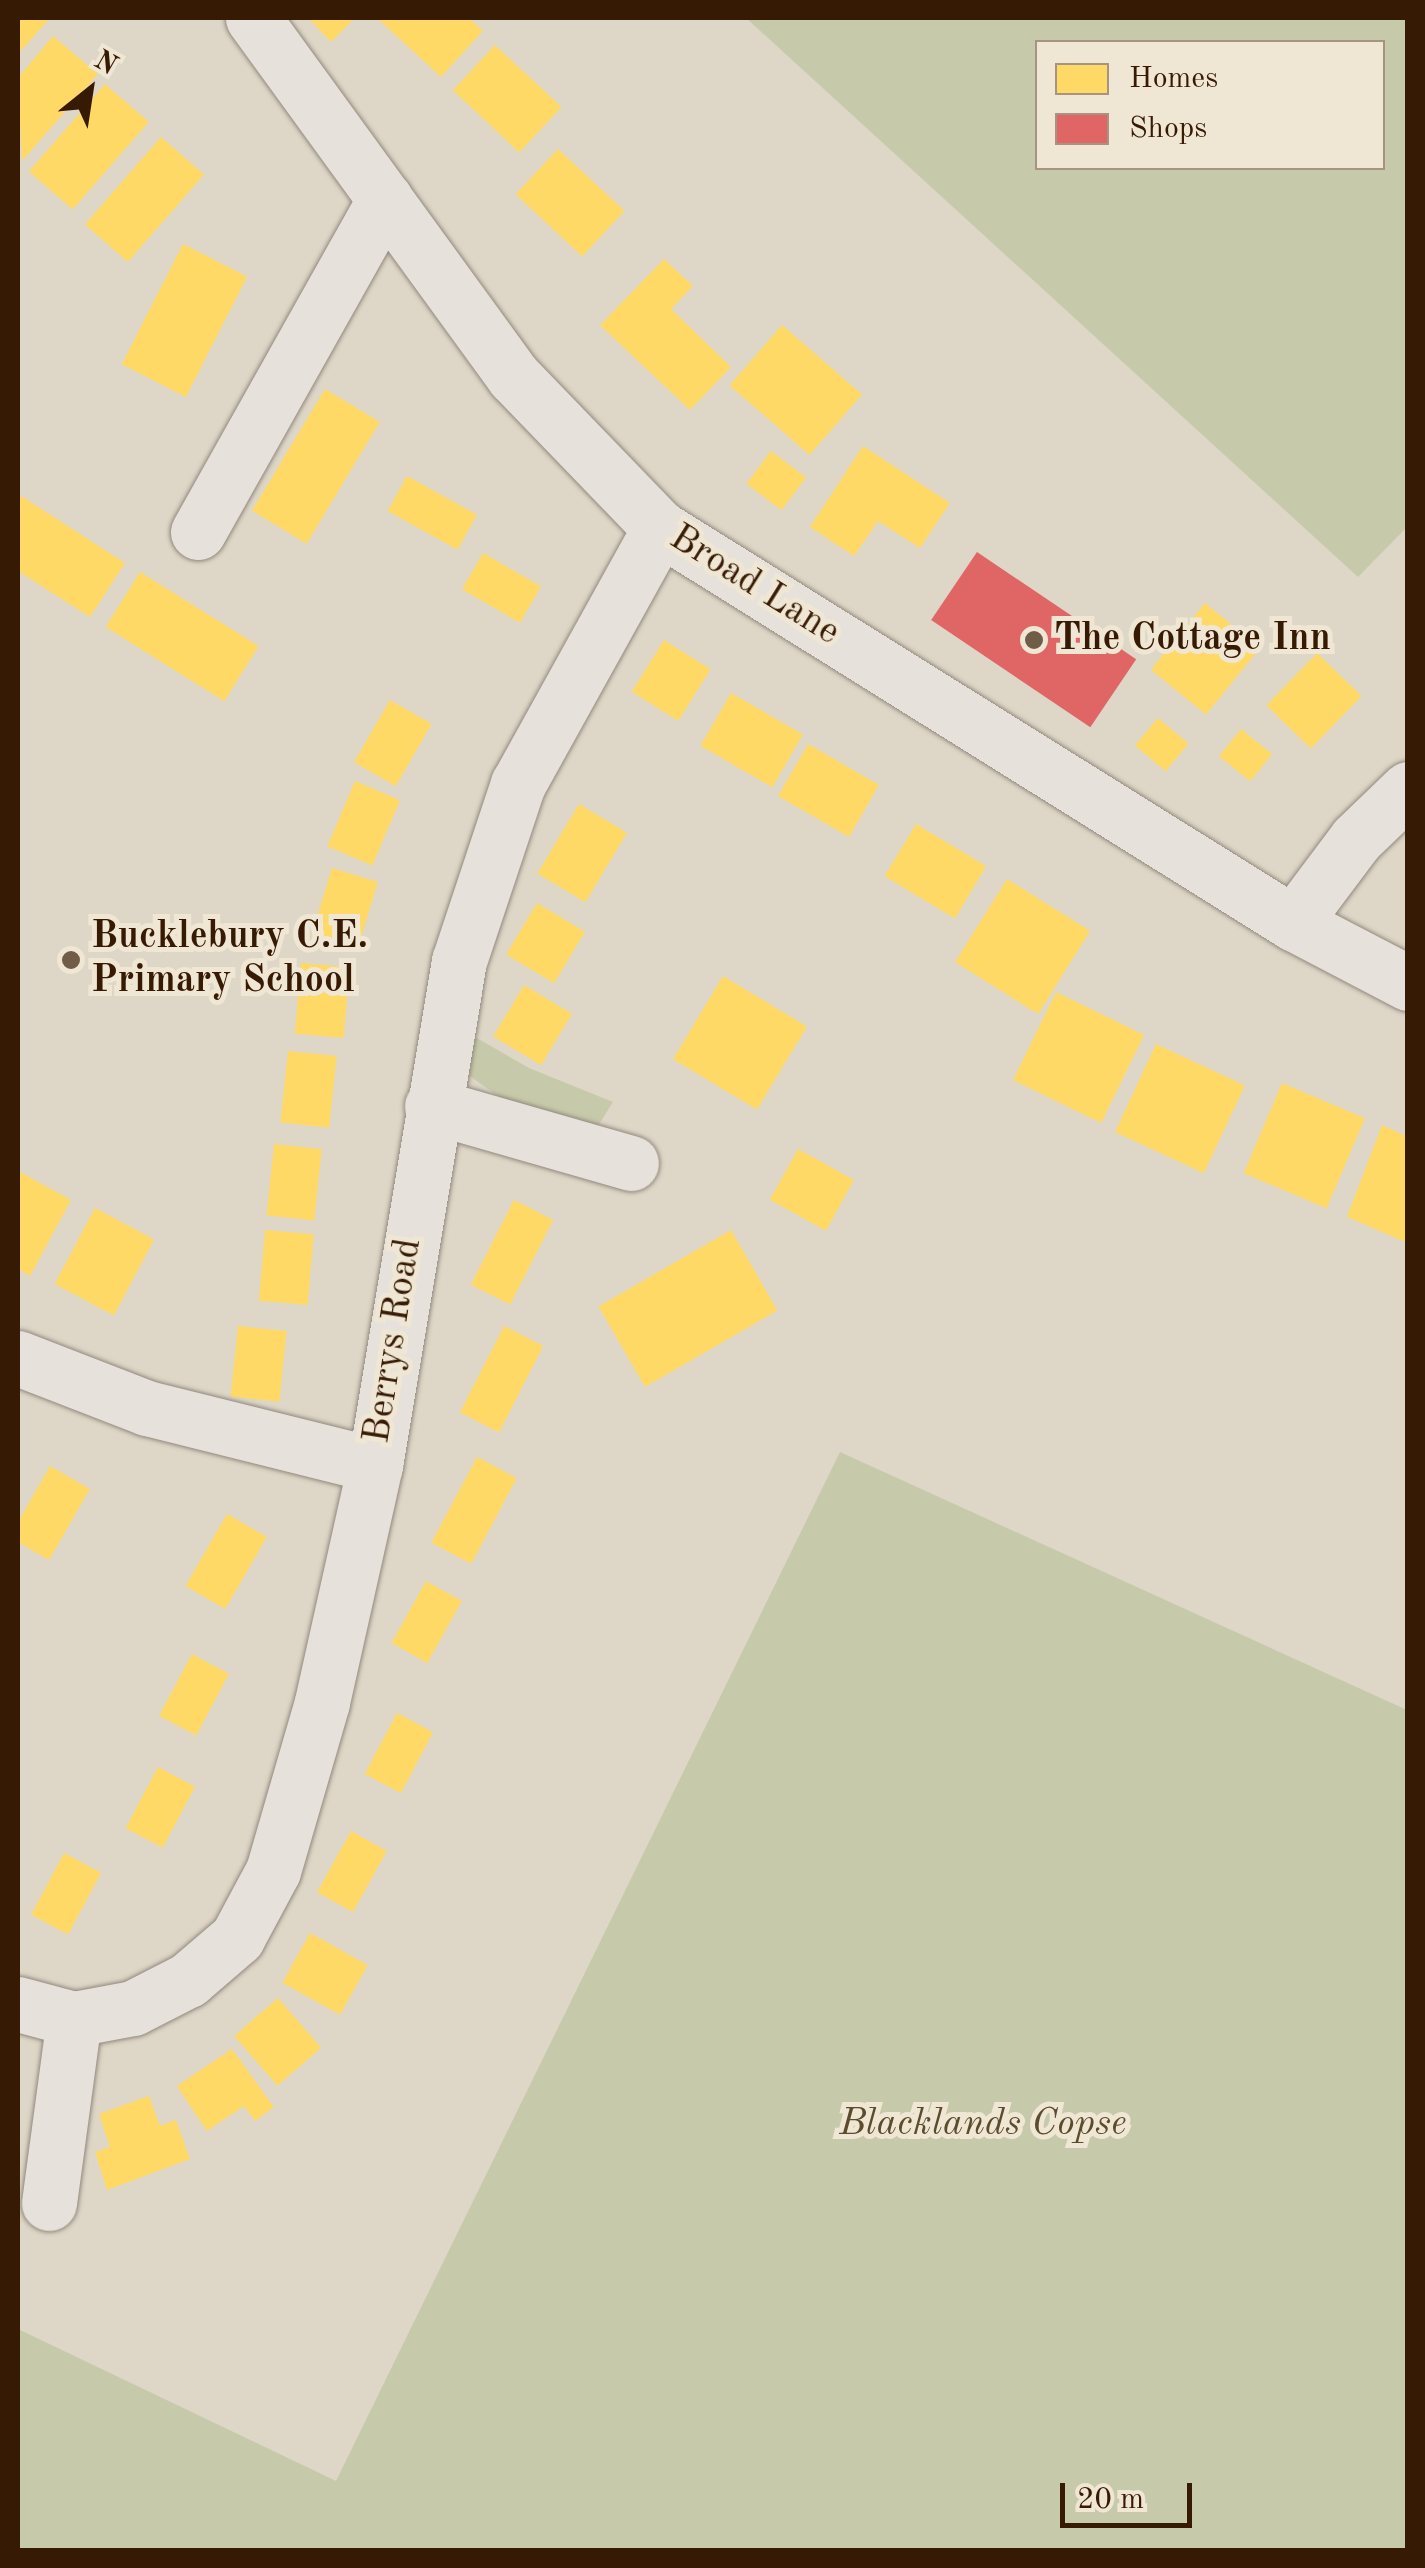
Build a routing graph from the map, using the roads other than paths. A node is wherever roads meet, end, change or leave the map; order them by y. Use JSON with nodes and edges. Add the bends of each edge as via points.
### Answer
{"nodes":[{"id":1,"x":253,"y":18,"type":"edge"},
{"id":2,"x":385,"y":199,"type":"junction"},
{"id":3,"x":660,"y":528,"type":"junction"},
{"id":4,"x":198,"y":532,"type":"dead end"},
{"id":5,"x":1408,"y":789,"type":"edge"},
{"id":6,"x":1293,"y":923,"type":"junction"},
{"id":7,"x":1408,"y":983,"type":"edge"},
{"id":8,"x":432,"y":1106,"type":"junction"},
{"id":9,"x":631,"y":1164,"type":"dead end"},
{"id":10,"x":18,"y":1358,"type":"edge"},
{"id":11,"x":374,"y":1465,"type":"junction"},
{"id":12,"x":18,"y":2004,"type":"edge"},
{"id":13,"x":74,"y":2019,"type":"junction"},
{"id":14,"x":49,"y":2204,"type":"dead end"}],
"edges":[{"from":1,"to":2,"type":"street","name":"Broad Lane"},
{"from":2,"to":3,"type":"street","name":"Broad Lane","via":[[514,376]]},
{"from":2,"to":4,"type":"street"},
{"from":3,"to":6,"type":"street","name":"Broad Lane"},
{"from":3,"to":8,"type":"street","name":"Berrys Road","via":[[518,784],[459,961]]},
{"from":5,"to":6,"type":"street","via":[[1356,840]]},
{"from":6,"to":7,"type":"street","name":"Broad Lane"},
{"from":8,"to":9,"type":"street"},
{"from":8,"to":11,"type":"street","name":"Berrys Road"},
{"from":10,"to":11,"type":"street","via":[[148,1408]]},
{"from":11,"to":13,"type":"street","name":"Berrys Road","via":[[322,1702],[273,1871],[236,1938],[188,1980],[134,2008]]},
{"from":12,"to":13,"type":"street","name":"Berrys Road"},
{"from":13,"to":14,"type":"street"}]}
